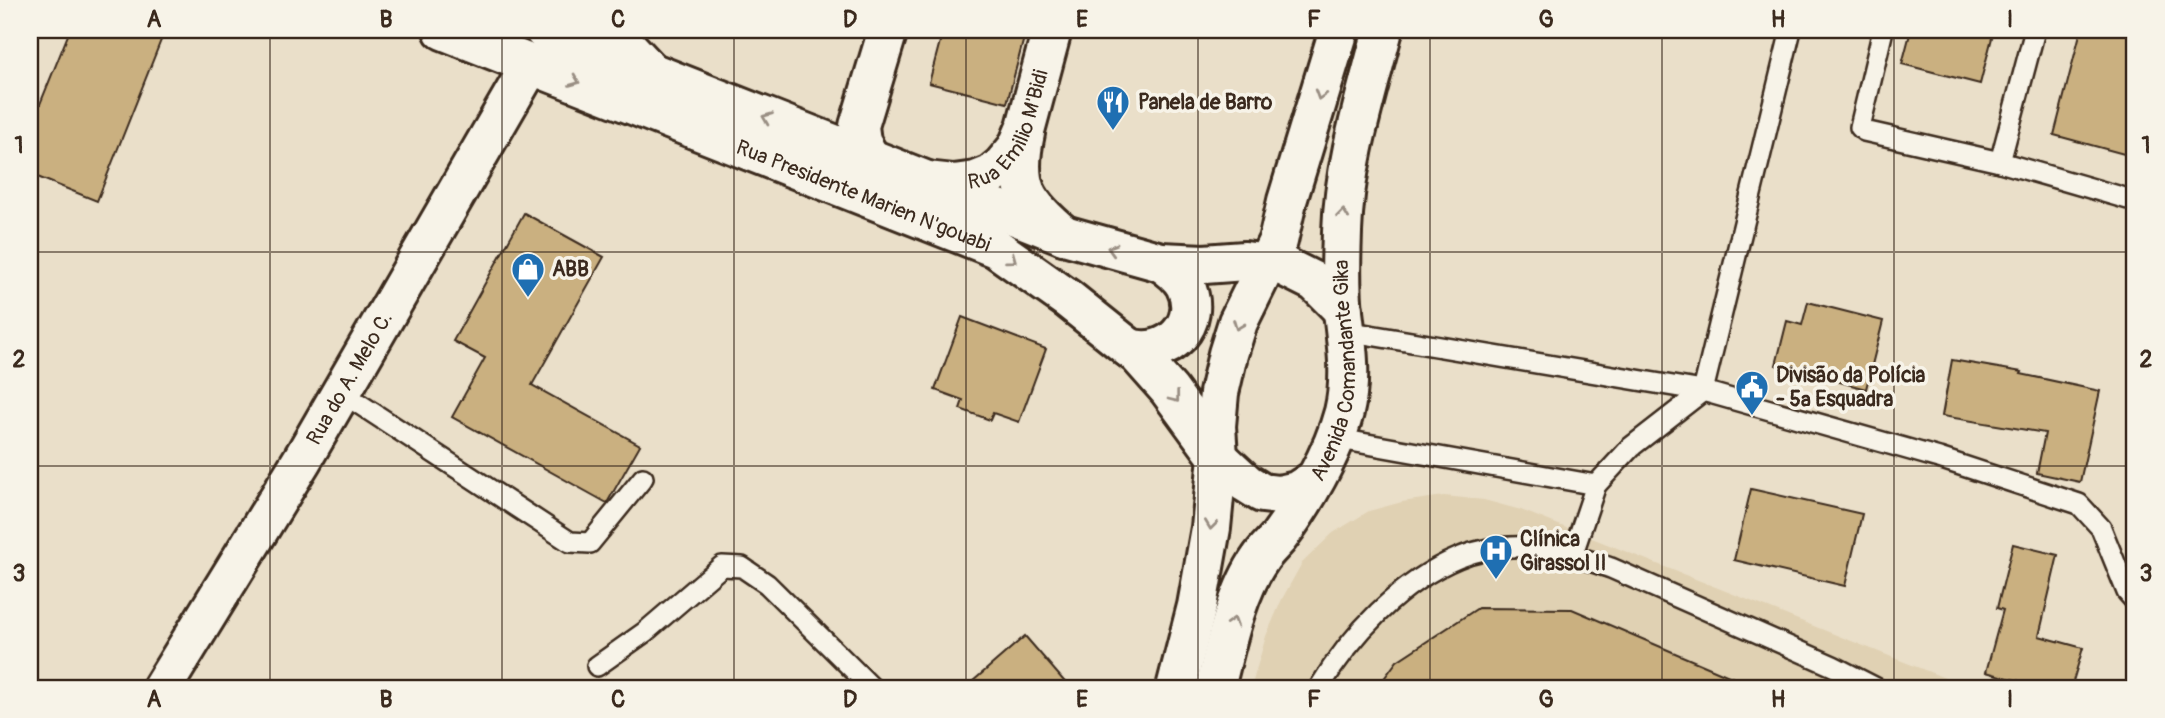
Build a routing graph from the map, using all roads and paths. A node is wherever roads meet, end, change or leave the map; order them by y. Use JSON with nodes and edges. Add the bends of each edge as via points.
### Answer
{"nodes":[{"id":1,"x":443,"y":30,"type":"edge"},
{"id":2,"x":616,"y":30,"type":"edge"},
{"id":3,"x":888,"y":30,"type":"edge"},
{"id":4,"x":1052,"y":30,"type":"edge"},
{"id":5,"x":1339,"y":30,"type":"edge"},
{"id":6,"x":1383,"y":30,"type":"edge"},
{"id":7,"x":1791,"y":30,"type":"edge"},
{"id":8,"x":1883,"y":30,"type":"edge"},
{"id":9,"x":2033,"y":30,"type":"edge"},
{"id":10,"x":537,"y":47,"type":"edge"},
{"id":11,"x":651,"y":72,"type":"junction"},
{"id":12,"x":1026,"y":127,"type":"junction"},
{"id":13,"x":853,"y":143,"type":"junction"},
{"id":14,"x":2000,"y":162,"type":"junction"},
{"id":15,"x":926,"y":181,"type":"junction"},
{"id":16,"x":2135,"y":201,"type":"edge"},
{"id":17,"x":1064,"y":235,"type":"junction"},
{"id":18,"x":1161,"y":262,"type":"junction"},
{"id":19,"x":1266,"y":263,"type":"junction"},
{"id":20,"x":1345,"y":320,"type":"junction"},
{"id":21,"x":1129,"y":348,"type":"junction"},
{"id":22,"x":341,"y":391,"type":"junction"},
{"id":23,"x":1703,"y":391,"type":"junction"},
{"id":24,"x":1334,"y":438,"type":"junction"},
{"id":25,"x":1218,"y":457,"type":"junction"},
{"id":26,"x":643,"y":478,"type":"dead end"},
{"id":27,"x":1314,"y":481,"type":"junction"},
{"id":28,"x":1596,"y":485,"type":"junction"},
{"id":29,"x":1572,"y":556,"type":"junction"},
{"id":30,"x":2135,"y":601,"type":"edge"},
{"id":31,"x":597,"y":666,"type":"dead end"},
{"id":32,"x":162,"y":688,"type":"edge"},
{"id":33,"x":872,"y":688,"type":"edge"},
{"id":34,"x":1176,"y":688,"type":"edge"},
{"id":35,"x":1214,"y":688,"type":"edge"},
{"id":36,"x":1319,"y":688,"type":"edge"},
{"id":37,"x":1876,"y":688,"type":"edge"}],
"edges":[{"from":1,"to":10,"type":"street","name":"Rua Presidente Marien N'gouabi"},
{"from":2,"to":11,"type":"street"},
{"from":3,"to":13,"type":"street"},
{"from":4,"to":12,"type":"street","name":"Rua Emilio M'Bidi"},
{"from":5,"to":19,"type":"street","one_way":true,"via":[[1278,241]]},
{"from":20,"to":6,"type":"street","name":"Avenida Comandante Gika","one_way":true,"via":[[1342,231],[1349,161]]},
{"from":7,"to":23,"type":"lane"},
{"from":8,"to":14,"type":"lane","via":[[1860,127]]},
{"from":9,"to":14,"type":"lane"},
{"from":10,"to":11,"type":"street","name":"Rua Presidente Marien N'gouabi"},
{"from":10,"to":21,"type":"street","name":"Rua Presidente Marien N'gouabi","one_way":true,"via":[[996,248]]},
{"from":10,"to":22,"type":"street","name":"Rua do A. Melo C."},
{"from":13,"to":11,"type":"street","name":"Rua Presidente Marien N'gouabi","one_way":true},
{"from":12,"to":15,"type":"street","name":"Rua Emilio M'Bidi","via":[[1017,148],[991,175],[954,184]]},
{"from":12,"to":17,"type":"street","via":[[1021,151],[1023,189],[1045,220]]},
{"from":13,"to":15,"type":"street","name":"Rua Presidente Marien N'gouabi"},
{"from":14,"to":16,"type":"lane"},
{"from":15,"to":17,"type":"street","name":"Rua Presidente Marien N'gouabi"},
{"from":18,"to":17,"type":"street","name":"Rua Presidente Marien N'gouabi","one_way":true},
{"from":18,"to":19,"type":"street","name":"Rua Presidente Marien N'gouabi"},
{"from":18,"to":21,"type":"street","via":[[1184,283],[1190,312],[1185,327],[1163,348]]},
{"from":19,"to":20,"type":"street","name":"Rua Presidente Marien N'gouabi","via":[[1315,282]]},
{"from":19,"to":25,"type":"street","one_way":true,"via":[[1227,354],[1216,426]]},
{"from":20,"to":23,"type":"lane"},
{"from":20,"to":24,"type":"street","name":"Avenida Comandante Gika","via":[[1348,379]]},
{"from":21,"to":25,"type":"street","name":"Rua Presidente Marien N'gouabi","one_way":true,"via":[[1169,390]]},
{"from":22,"to":26,"type":"lane","via":[[570,542],[590,542]]},
{"from":22,"to":32,"type":"street","name":"Rua do A. Melo C."},
{"from":23,"to":28,"type":"lane","via":[[1631,447]]},
{"from":23,"to":30,"type":"lane","via":[[1939,458],[2079,504],[2101,528]]},
{"from":24,"to":27,"type":"street","name":"Avenida Comandante Gika"},
{"from":24,"to":28,"type":"lane"},
{"from":25,"to":27,"type":"street","name":"Rua Presidente Marien N'gouabi","via":[[1262,493],[1297,491]]},
{"from":25,"to":34,"type":"street","one_way":true,"via":[[1203,577]]},
{"from":35,"to":27,"type":"street","name":"Avenida Comandante Gika","one_way":true,"via":[[1234,616],[1250,579]]},
{"from":28,"to":29,"type":"lane"},
{"from":29,"to":36,"type":"lane","via":[[1530,546],[1490,549],[1459,558],[1399,594],[1372,618]]},
{"from":29,"to":37,"type":"lane","via":[[1611,568]]},
{"from":31,"to":33,"type":"lane","via":[[722,566],[742,568],[767,584]]}]}
